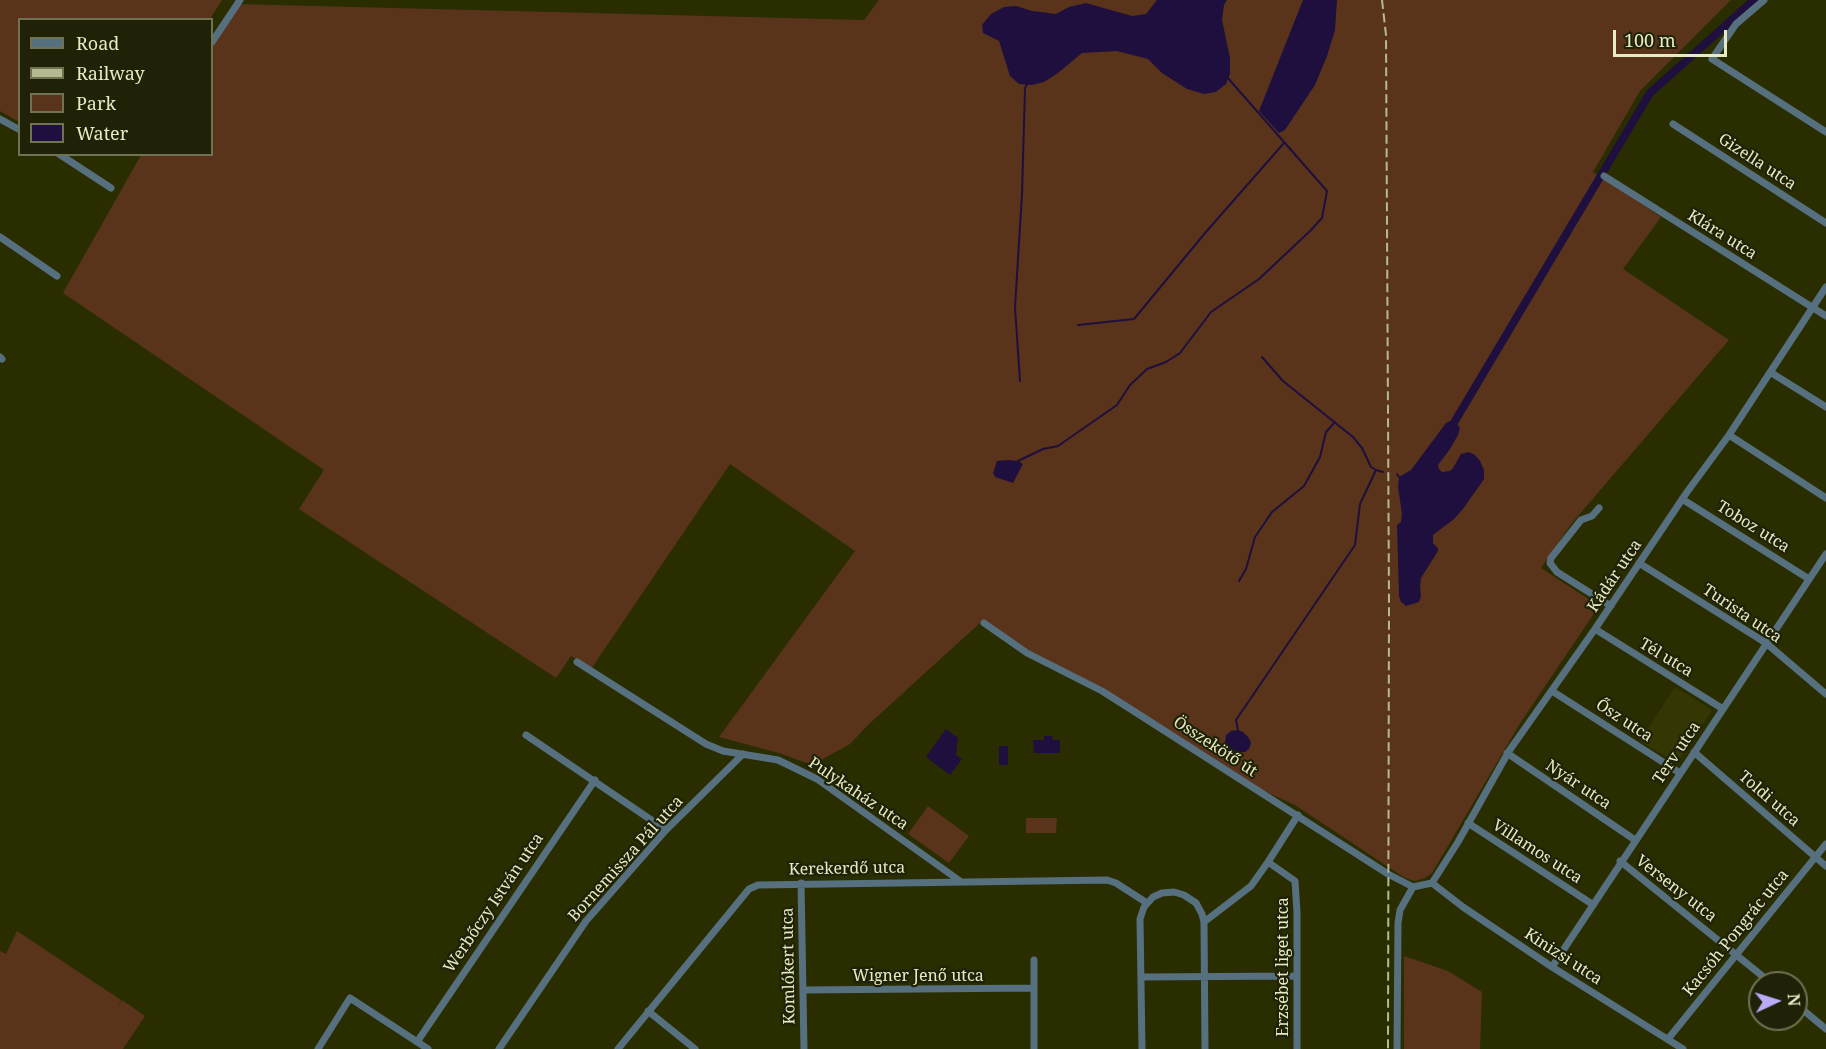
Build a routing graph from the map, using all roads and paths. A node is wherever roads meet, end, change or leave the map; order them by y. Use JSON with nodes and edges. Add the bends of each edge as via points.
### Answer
{"nodes":[{"id":1,"x":240,"y":0,"type":"edge"},
{"id":2,"x":1764,"y":0,"type":"edge"},
{"id":3,"x":213,"y":40,"type":"edge"},
{"id":4,"x":0,"y":119,"type":"edge"},
{"id":5,"x":1673,"y":124,"type":"dead end"},
{"id":6,"x":18,"y":129,"type":"edge"},
{"id":7,"x":1826,"y":132,"type":"edge"},
{"id":8,"x":62,"y":156,"type":"edge"},
{"id":9,"x":1604,"y":176,"type":"dead end"},
{"id":10,"x":111,"y":188,"type":"dead end"},
{"id":11,"x":1826,"y":223,"type":"edge"},
{"id":12,"x":0,"y":237,"type":"edge"},
{"id":13,"x":57,"y":276,"type":"dead end"},
{"id":14,"x":1826,"y":287,"type":"edge"},
{"id":15,"x":1813,"y":308,"type":"junction"},
{"id":16,"x":1826,"y":316,"type":"edge"},
{"id":17,"x":1770,"y":372,"type":"junction"},
{"id":18,"x":1826,"y":406,"type":"edge"},
{"id":19,"x":1729,"y":435,"type":"junction"},
{"id":20,"x":1826,"y":498,"type":"edge"},
{"id":21,"x":1683,"y":499,"type":"junction"},
{"id":22,"x":1599,"y":508,"type":"dead end"},
{"id":23,"x":1826,"y":554,"type":"edge"},
{"id":24,"x":1639,"y":563,"type":"junction"},
{"id":25,"x":1809,"y":579,"type":"junction"},
{"id":26,"x":1611,"y":606,"type":"junction"},
{"id":27,"x":984,"y":623,"type":"dead end"},
{"id":28,"x":1595,"y":629,"type":"junction"},
{"id":29,"x":1766,"y":643,"type":"junction"},
{"id":30,"x":577,"y":662,"type":"dead end"},
{"id":31,"x":1552,"y":691,"type":"junction"},
{"id":32,"x":1826,"y":694,"type":"edge"},
{"id":33,"x":1723,"y":709,"type":"junction"},
{"id":34,"x":526,"y":735,"type":"dead end"},
{"id":35,"x":1694,"y":752,"type":"junction"},
{"id":36,"x":1507,"y":753,"type":"junction"},
{"id":37,"x":743,"y":754,"type":"junction"},
{"id":38,"x":1680,"y":773,"type":"junction"},
{"id":39,"x":595,"y":780,"type":"junction"},
{"id":40,"x":1298,"y":816,"type":"junction"},
{"id":41,"x":1468,"y":823,"type":"junction"},
{"id":42,"x":666,"y":830,"type":"junction"},
{"id":43,"x":1635,"y":840,"type":"junction"},
{"id":44,"x":1826,"y":844,"type":"edge"},
{"id":45,"x":1815,"y":857,"type":"junction"},
{"id":46,"x":1620,"y":861,"type":"junction"},
{"id":47,"x":1268,"y":862,"type":"junction"},
{"id":48,"x":1826,"y":866,"type":"edge"},
{"id":49,"x":960,"y":881,"type":"junction"},
{"id":50,"x":801,"y":883,"type":"junction"},
{"id":51,"x":1432,"y":883,"type":"junction"},
{"id":52,"x":1413,"y":887,"type":"junction"},
{"id":53,"x":1147,"y":903,"type":"junction"},
{"id":54,"x":1592,"y":904,"type":"junction"},
{"id":55,"x":1204,"y":922,"type":"junction"},
{"id":56,"x":1737,"y":954,"type":"junction"},
{"id":57,"x":1034,"y":960,"type":"dead end"},
{"id":58,"x":1552,"y":967,"type":"junction"},
{"id":59,"x":1757,"y":971,"type":"edge"},
{"id":60,"x":1204,"y":976,"type":"junction"},
{"id":61,"x":1296,"y":976,"type":"junction"},
{"id":62,"x":1141,"y":977,"type":"junction"},
{"id":63,"x":1034,"y":988,"type":"junction"},
{"id":64,"x":803,"y":990,"type":"junction"},
{"id":65,"x":648,"y":1011,"type":"junction"},
{"id":66,"x":1808,"y":1014,"type":"edge"},
{"id":67,"x":1826,"y":1029,"type":"edge"},
{"id":68,"x":1668,"y":1039,"type":"junction"},
{"id":69,"x":417,"y":1042,"type":"junction"},
{"id":70,"x":318,"y":1049,"type":"edge"},
{"id":71,"x":428,"y":1049,"type":"edge"},
{"id":72,"x":499,"y":1049,"type":"edge"},
{"id":73,"x":618,"y":1049,"type":"edge"},
{"id":74,"x":695,"y":1049,"type":"edge"},
{"id":75,"x":804,"y":1049,"type":"edge"},
{"id":76,"x":1034,"y":1049,"type":"edge"},
{"id":77,"x":1142,"y":1049,"type":"edge"},
{"id":78,"x":1205,"y":1049,"type":"edge"},
{"id":79,"x":1297,"y":1049,"type":"edge"},
{"id":80,"x":1397,"y":1049,"type":"edge"},
{"id":81,"x":1683,"y":1049,"type":"edge"}],
"edges":[{"from":1,"to":3,"type":"street"},
{"from":2,"to":7,"type":"street","via":[[1736,24],[1712,59]]},
{"from":4,"to":6,"type":"street"},
{"from":5,"to":11,"type":"street","name":"Gizella utca"},
{"from":8,"to":10,"type":"street"},
{"from":9,"to":15,"type":"street","name":"Klára utca"},
{"from":12,"to":13,"type":"street"},
{"from":14,"to":15,"type":"street","name":"Kádár utca"},
{"from":15,"to":16,"type":"street","name":"Klára utca"},
{"from":15,"to":17,"type":"street","name":"Kádár utca"},
{"from":17,"to":18,"type":"street"},
{"from":17,"to":19,"type":"street","name":"Kádár utca"},
{"from":19,"to":20,"type":"street"},
{"from":19,"to":21,"type":"street","name":"Kádár utca"},
{"from":21,"to":24,"type":"street","name":"Kádár utca"},
{"from":21,"to":25,"type":"street","name":"Toboz utca"},
{"from":22,"to":26,"type":"street","via":[[1581,520],[1550,563],[1557,572]]},
{"from":23,"to":25,"type":"street","name":"Terv utca"},
{"from":24,"to":26,"type":"street","name":"Kádár utca"},
{"from":24,"to":29,"type":"street","name":"Turista utca"},
{"from":25,"to":29,"type":"street","name":"Terv utca"},
{"from":26,"to":28,"type":"street","name":"Kádár utca"},
{"from":27,"to":40,"type":"street","name":"Összekötő út","via":[[1027,653],[1123,704]]},
{"from":28,"to":31,"type":"street","name":"Kádár utca"},
{"from":28,"to":33,"type":"street","name":"Tél utca"},
{"from":29,"to":32,"type":"street","name":"Turista utca"},
{"from":29,"to":33,"type":"street","name":"Terv utca"},
{"from":30,"to":37,"type":"street","name":"Pulykaház utca","via":[[706,744]]},
{"from":31,"to":36,"type":"street","name":"Kádár utca"},
{"from":31,"to":38,"type":"street","name":"Ősz utca"},
{"from":33,"to":35,"type":"street","name":"Terv utca"},
{"from":34,"to":39,"type":"street"},
{"from":35,"to":38,"type":"street","name":"Terv utca"},
{"from":35,"to":45,"type":"street","name":"Toldi utca"},
{"from":36,"to":41,"type":"street","name":"Kádár utca"},
{"from":36,"to":43,"type":"street","name":"Nyár utca"},
{"from":37,"to":42,"type":"street","name":"Bornemissza Pál utca"},
{"from":37,"to":49,"type":"street","name":"Pulykaház utca","via":[[778,760],[817,779]]},
{"from":38,"to":43,"type":"street","name":"Terv utca"},
{"from":39,"to":42,"type":"street"},
{"from":39,"to":69,"type":"street","name":"Werbőczy István utca"},
{"from":40,"to":47,"type":"street"},
{"from":40,"to":52,"type":"street","name":"Összekötő út"},
{"from":41,"to":51,"type":"street","name":"Kádár utca"},
{"from":41,"to":54,"type":"street","name":"Villamos utca"},
{"from":42,"to":72,"type":"street","name":"Bornemissza Pál utca","via":[[586,921]]},
{"from":43,"to":46,"type":"street","name":"Terv utca"},
{"from":44,"to":45,"type":"street","name":"Kacsóh Pongrác utca"},
{"from":45,"to":48,"type":"street","name":"Toldi utca"},
{"from":45,"to":56,"type":"street","name":"Kacsóh Pongrác utca"},
{"from":46,"to":54,"type":"street","name":"Terv utca"},
{"from":46,"to":56,"type":"street","name":"Verseny utca"},
{"from":47,"to":55,"type":"street","via":[[1251,886]]},
{"from":47,"to":61,"type":"street","name":"Erzsébet liget utca","via":[[1295,881]]},
{"from":49,"to":50,"type":"street","name":"Kerekerdő utca"},
{"from":49,"to":53,"type":"street","name":"Kerekerdő utca","via":[[1107,880]]},
{"from":50,"to":64,"type":"street","name":"Komlókert utca"},
{"from":50,"to":65,"type":"street","name":"Kerekerdő utca","via":[[770,883],[749,889]]},
{"from":51,"to":52,"type":"street"},
{"from":51,"to":58,"type":"street","name":"Kinizsi utca"},
{"from":52,"to":80,"type":"street","via":[[1398,922]]},
{"from":53,"to":55,"type":"street","via":[[1158,894],[1179,893],[1196,903]]},
{"from":53,"to":62,"type":"street","via":[[1140,925]]},
{"from":54,"to":58,"type":"street","name":"Terv utca"},
{"from":55,"to":60,"type":"street"},
{"from":56,"to":59,"type":"street","name":"Verseny utca"},
{"from":56,"to":68,"type":"street","name":"Kacsóh Pongrác utca"},
{"from":57,"to":63,"type":"street"},
{"from":58,"to":68,"type":"street","name":"Kinizsi utca"},
{"from":60,"to":61,"type":"street"},
{"from":60,"to":62,"type":"street"},
{"from":60,"to":78,"type":"street"},
{"from":61,"to":79,"type":"street","name":"Erzsébet liget utca"},
{"from":62,"to":77,"type":"street"},
{"from":63,"to":64,"type":"street","name":"Wigner Jenő utca"},
{"from":63,"to":76,"type":"street"},
{"from":64,"to":75,"type":"street","name":"Komlókert utca"},
{"from":65,"to":73,"type":"street","name":"Kerekerdő utca"},
{"from":65,"to":74,"type":"street"},
{"from":66,"to":67,"type":"street"},
{"from":68,"to":81,"type":"street","name":"Kinizsi utca"},
{"from":69,"to":70,"type":"street","via":[[351,998]]},
{"from":69,"to":71,"type":"street"}]}
